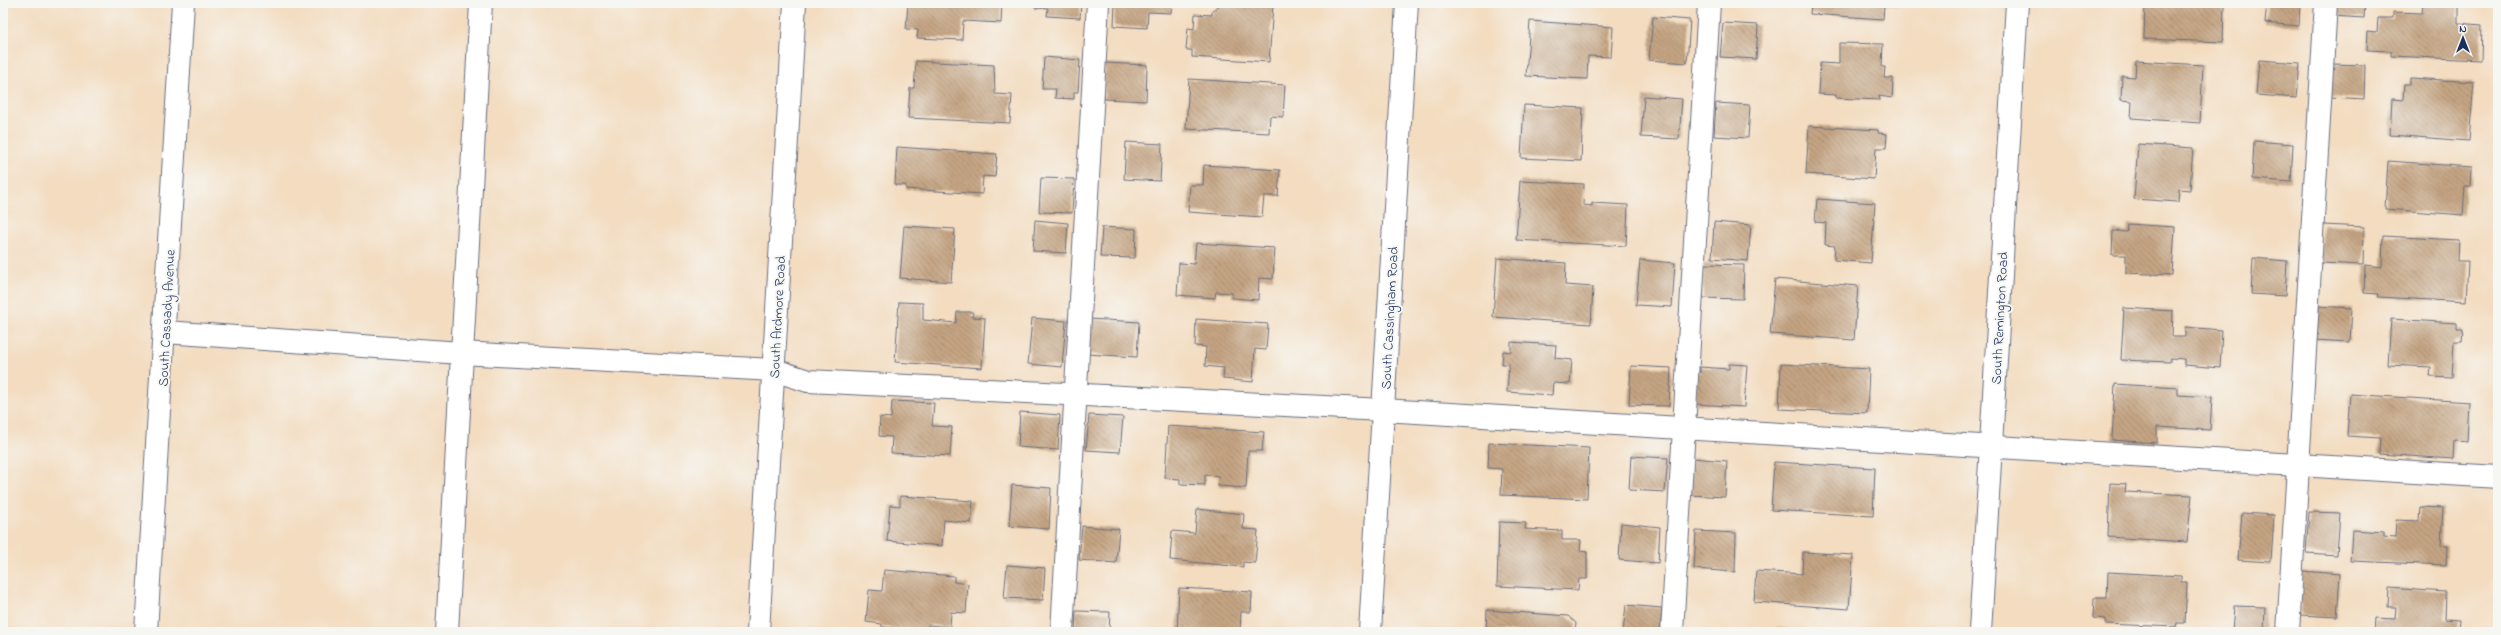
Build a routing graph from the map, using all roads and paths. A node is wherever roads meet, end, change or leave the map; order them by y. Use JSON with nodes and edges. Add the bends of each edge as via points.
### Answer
{"nodes":[{"id":1,"x":183,"y":3,"type":"edge"},
{"id":2,"x":481,"y":3,"type":"edge"},
{"id":3,"x":795,"y":3,"type":"edge"},
{"id":4,"x":1098,"y":3,"type":"edge"},
{"id":5,"x":1407,"y":3,"type":"edge"},
{"id":6,"x":1709,"y":3,"type":"edge"},
{"id":7,"x":2017,"y":3,"type":"edge"},
{"id":8,"x":2326,"y":3,"type":"edge"},
{"id":9,"x":165,"y":332,"type":"junction"},
{"id":10,"x":461,"y":353,"type":"junction"},
{"id":11,"x":774,"y":370,"type":"junction"},
{"id":12,"x":1076,"y":396,"type":"junction"},
{"id":13,"x":1383,"y":410,"type":"junction"},
{"id":14,"x":1684,"y":429,"type":"junction"},
{"id":15,"x":1991,"y":447,"type":"junction"},
{"id":16,"x":2298,"y":465,"type":"junction"},
{"id":17,"x":2498,"y":477,"type":"edge"},
{"id":18,"x":146,"y":632,"type":"edge"},
{"id":19,"x":446,"y":632,"type":"edge"},
{"id":20,"x":758,"y":632,"type":"edge"},
{"id":21,"x":1062,"y":632,"type":"edge"},
{"id":22,"x":1370,"y":632,"type":"edge"},
{"id":23,"x":1672,"y":632,"type":"edge"},
{"id":24,"x":1980,"y":632,"type":"edge"},
{"id":25,"x":2288,"y":632,"type":"edge"}],
"edges":[{"from":1,"to":9,"type":"street","name":"South Cassady Avenue"},
{"from":2,"to":10,"type":"street"},
{"from":3,"to":11,"type":"street","name":"South Ardmore Road"},
{"from":4,"to":12,"type":"street"},
{"from":5,"to":13,"type":"street","name":"South Cassingham Road"},
{"from":6,"to":14,"type":"street"},
{"from":7,"to":15,"type":"street","name":"South Remington Road"},
{"from":8,"to":16,"type":"street"},
{"from":9,"to":10,"type":"street"},
{"from":9,"to":18,"type":"street","name":"South Cassady Avenue"},
{"from":10,"to":11,"type":"street"},
{"from":10,"to":19,"type":"street"},
{"from":11,"to":12,"type":"street","via":[[808,381]]},
{"from":11,"to":20,"type":"street","name":"South Ardmore Road"},
{"from":12,"to":13,"type":"street"},
{"from":12,"to":21,"type":"street"},
{"from":13,"to":14,"type":"street"},
{"from":13,"to":22,"type":"street","name":"South Cassingham Road"},
{"from":14,"to":15,"type":"street"},
{"from":14,"to":23,"type":"street"},
{"from":15,"to":16,"type":"street"},
{"from":15,"to":24,"type":"street","name":"South Remington Road"},
{"from":16,"to":17,"type":"street"},
{"from":16,"to":25,"type":"street"}]}
